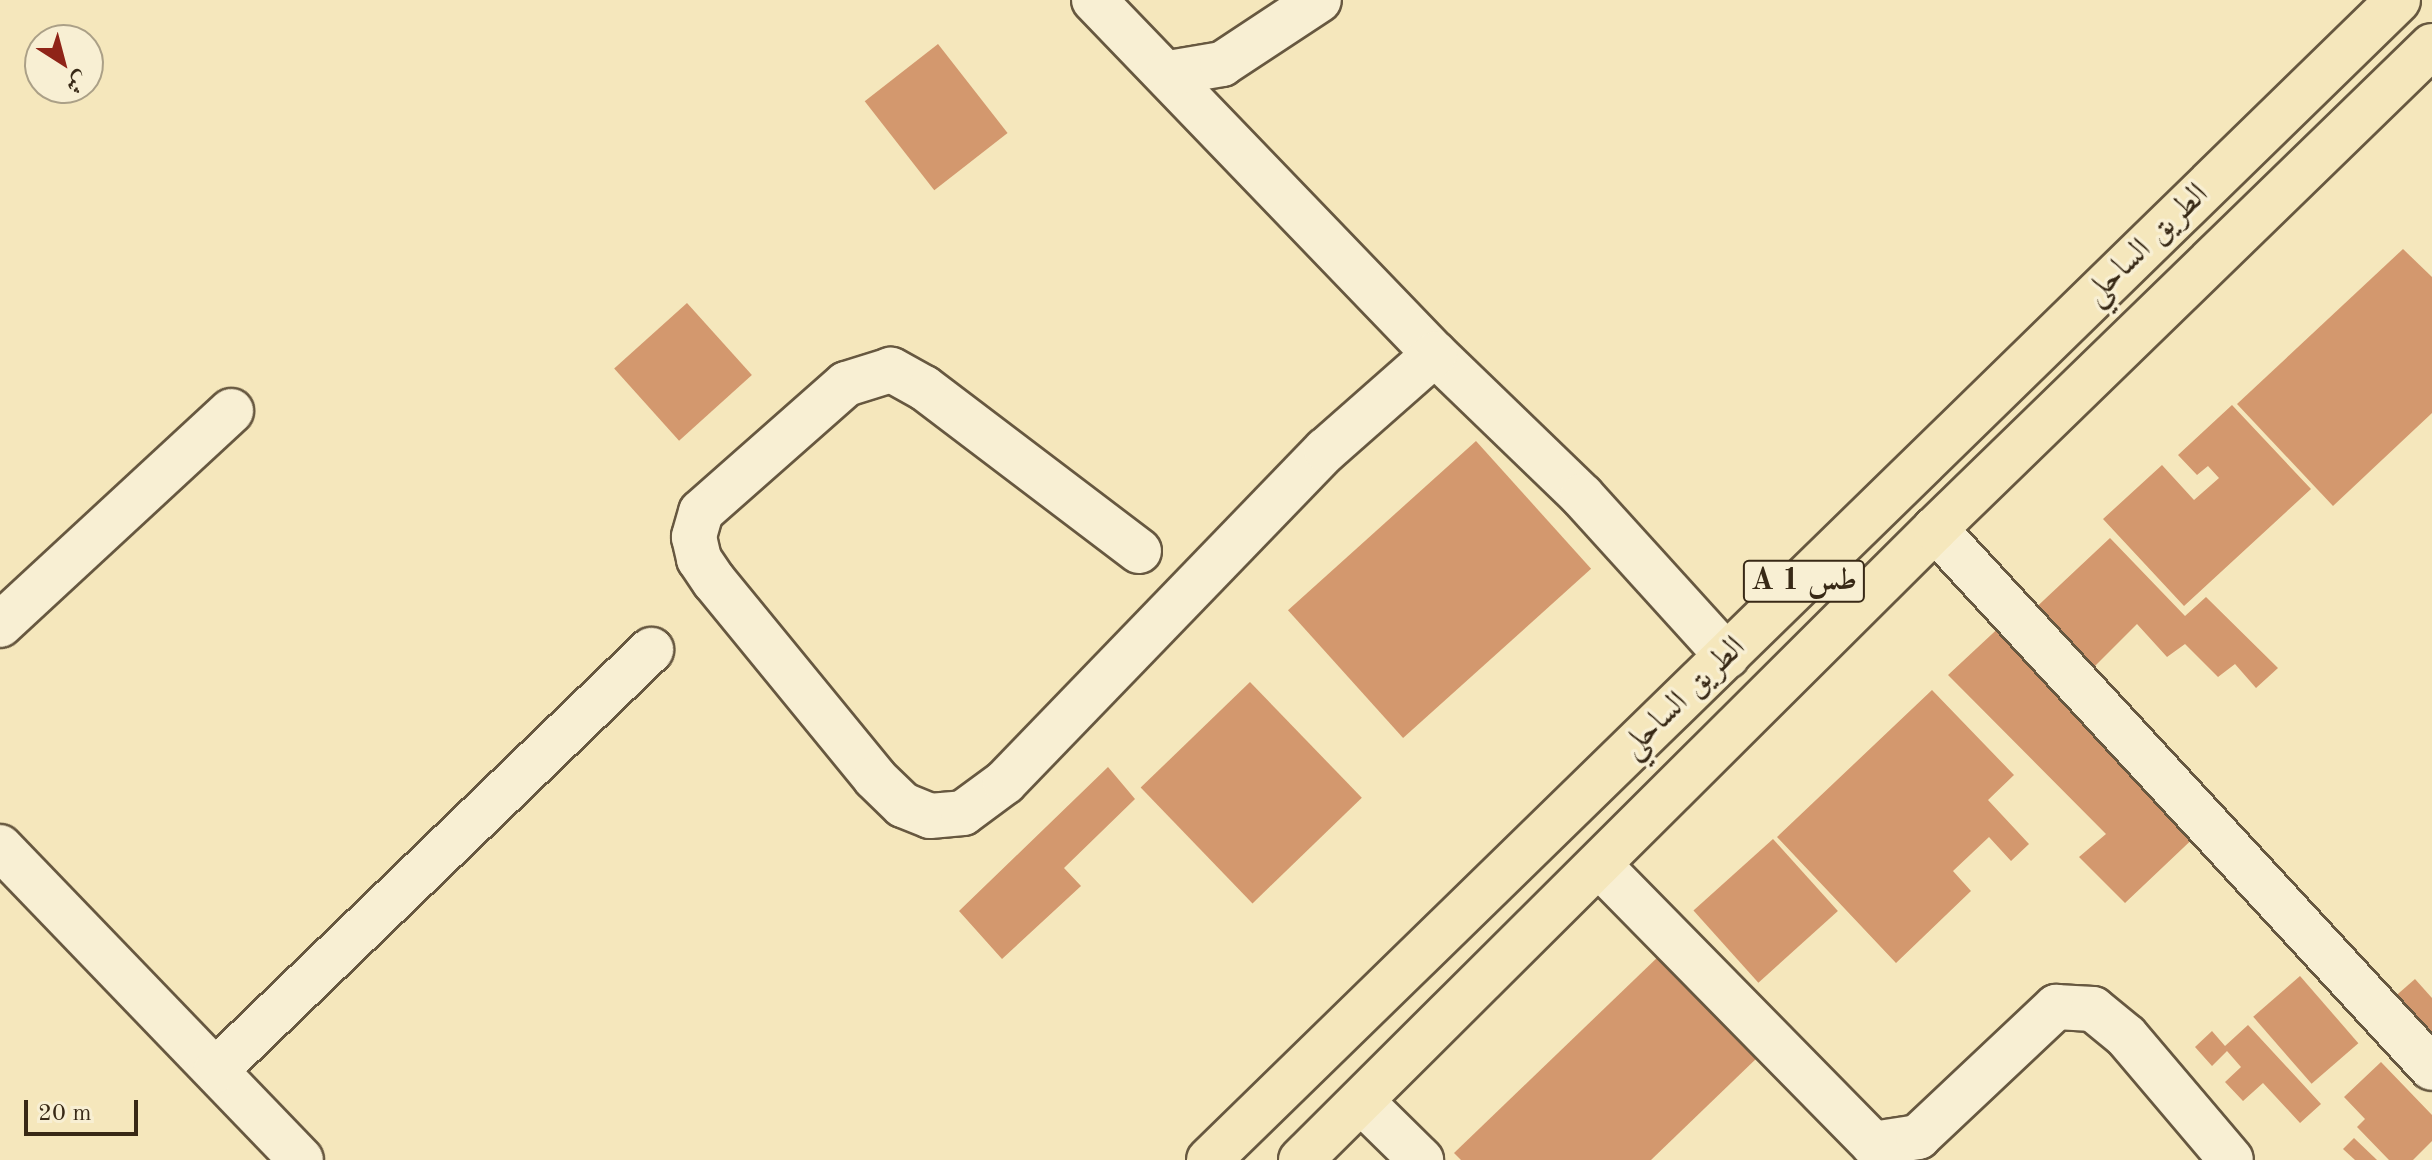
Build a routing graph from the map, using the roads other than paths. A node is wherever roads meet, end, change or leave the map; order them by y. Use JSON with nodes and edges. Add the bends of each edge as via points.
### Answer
{"nodes":[{"id":1,"x":1094,"y":0,"type":"edge"},
{"id":2,"x":1319,"y":0,"type":"edge"},
{"id":3,"x":2398,"y":0,"type":"edge"},
{"id":4,"x":2432,"y":46,"type":"edge"},
{"id":5,"x":1169,"y":73,"type":"junction"},
{"id":6,"x":1435,"y":354,"type":"junction"},
{"id":7,"x":231,"y":411,"type":"dead end"},
{"id":8,"x":1935,"y":529,"type":"junction"},
{"id":9,"x":1139,"y":551,"type":"dead end"},
{"id":10,"x":0,"y":625,"type":"edge"},
{"id":11,"x":651,"y":650,"type":"dead end"},
{"id":12,"x":1727,"y":656,"type":"junction"},
{"id":13,"x":0,"y":847,"type":"edge"},
{"id":14,"x":1599,"y":865,"type":"junction"},
{"id":15,"x":2432,"y":1068,"type":"edge"},
{"id":16,"x":216,"y":1070,"type":"junction"},
{"id":17,"x":1362,"y":1102,"type":"junction"},
{"id":18,"x":301,"y":1160,"type":"edge"},
{"id":19,"x":1209,"y":1160,"type":"edge"},
{"id":20,"x":1301,"y":1160,"type":"edge"},
{"id":21,"x":1421,"y":1160,"type":"edge"},
{"id":22,"x":2231,"y":1160,"type":"edge"}],
"edges":[{"from":1,"to":5,"type":"street"},
{"from":2,"to":5,"type":"street","via":[[1222,64]]},
{"from":3,"to":12,"type":"highway","name":"الطريق الساحلي","number":"A 1 طس"},
{"from":4,"to":8,"type":"highway","name":"الطريق الساحلي","number":"A 1 طس"},
{"from":5,"to":6,"type":"street"},
{"from":6,"to":9,"type":"street","via":[[1326,450],[1005,782],[963,813],[930,816],[903,805],[875,778],[714,581],[699,559],[694,537],[701,512],[846,384],[891,370],[924,388]]},
{"from":6,"to":12,"type":"street","via":[[1582,496]]},
{"from":7,"to":10,"type":"street"},
{"from":8,"to":14,"type":"highway","name":"الطريق الساحلي","number":"A 1 طس"},
{"from":8,"to":15,"type":"street"},
{"from":11,"to":16,"type":"street"},
{"from":12,"to":19,"type":"highway","name":"الطريق الساحلي","number":"A 1 طس"},
{"from":13,"to":16,"type":"street"},
{"from":14,"to":17,"type":"highway","name":"الطريق الساحلي","number":"A 1 طس"},
{"from":14,"to":22,"type":"street","via":[[1873,1144],[1918,1137],[2056,1007],[2093,1009],[2126,1036]]},
{"from":16,"to":18,"type":"street"},
{"from":17,"to":20,"type":"highway","name":"الطريق الساحلي","number":"A 1 طس"},
{"from":17,"to":21,"type":"street"}]}
